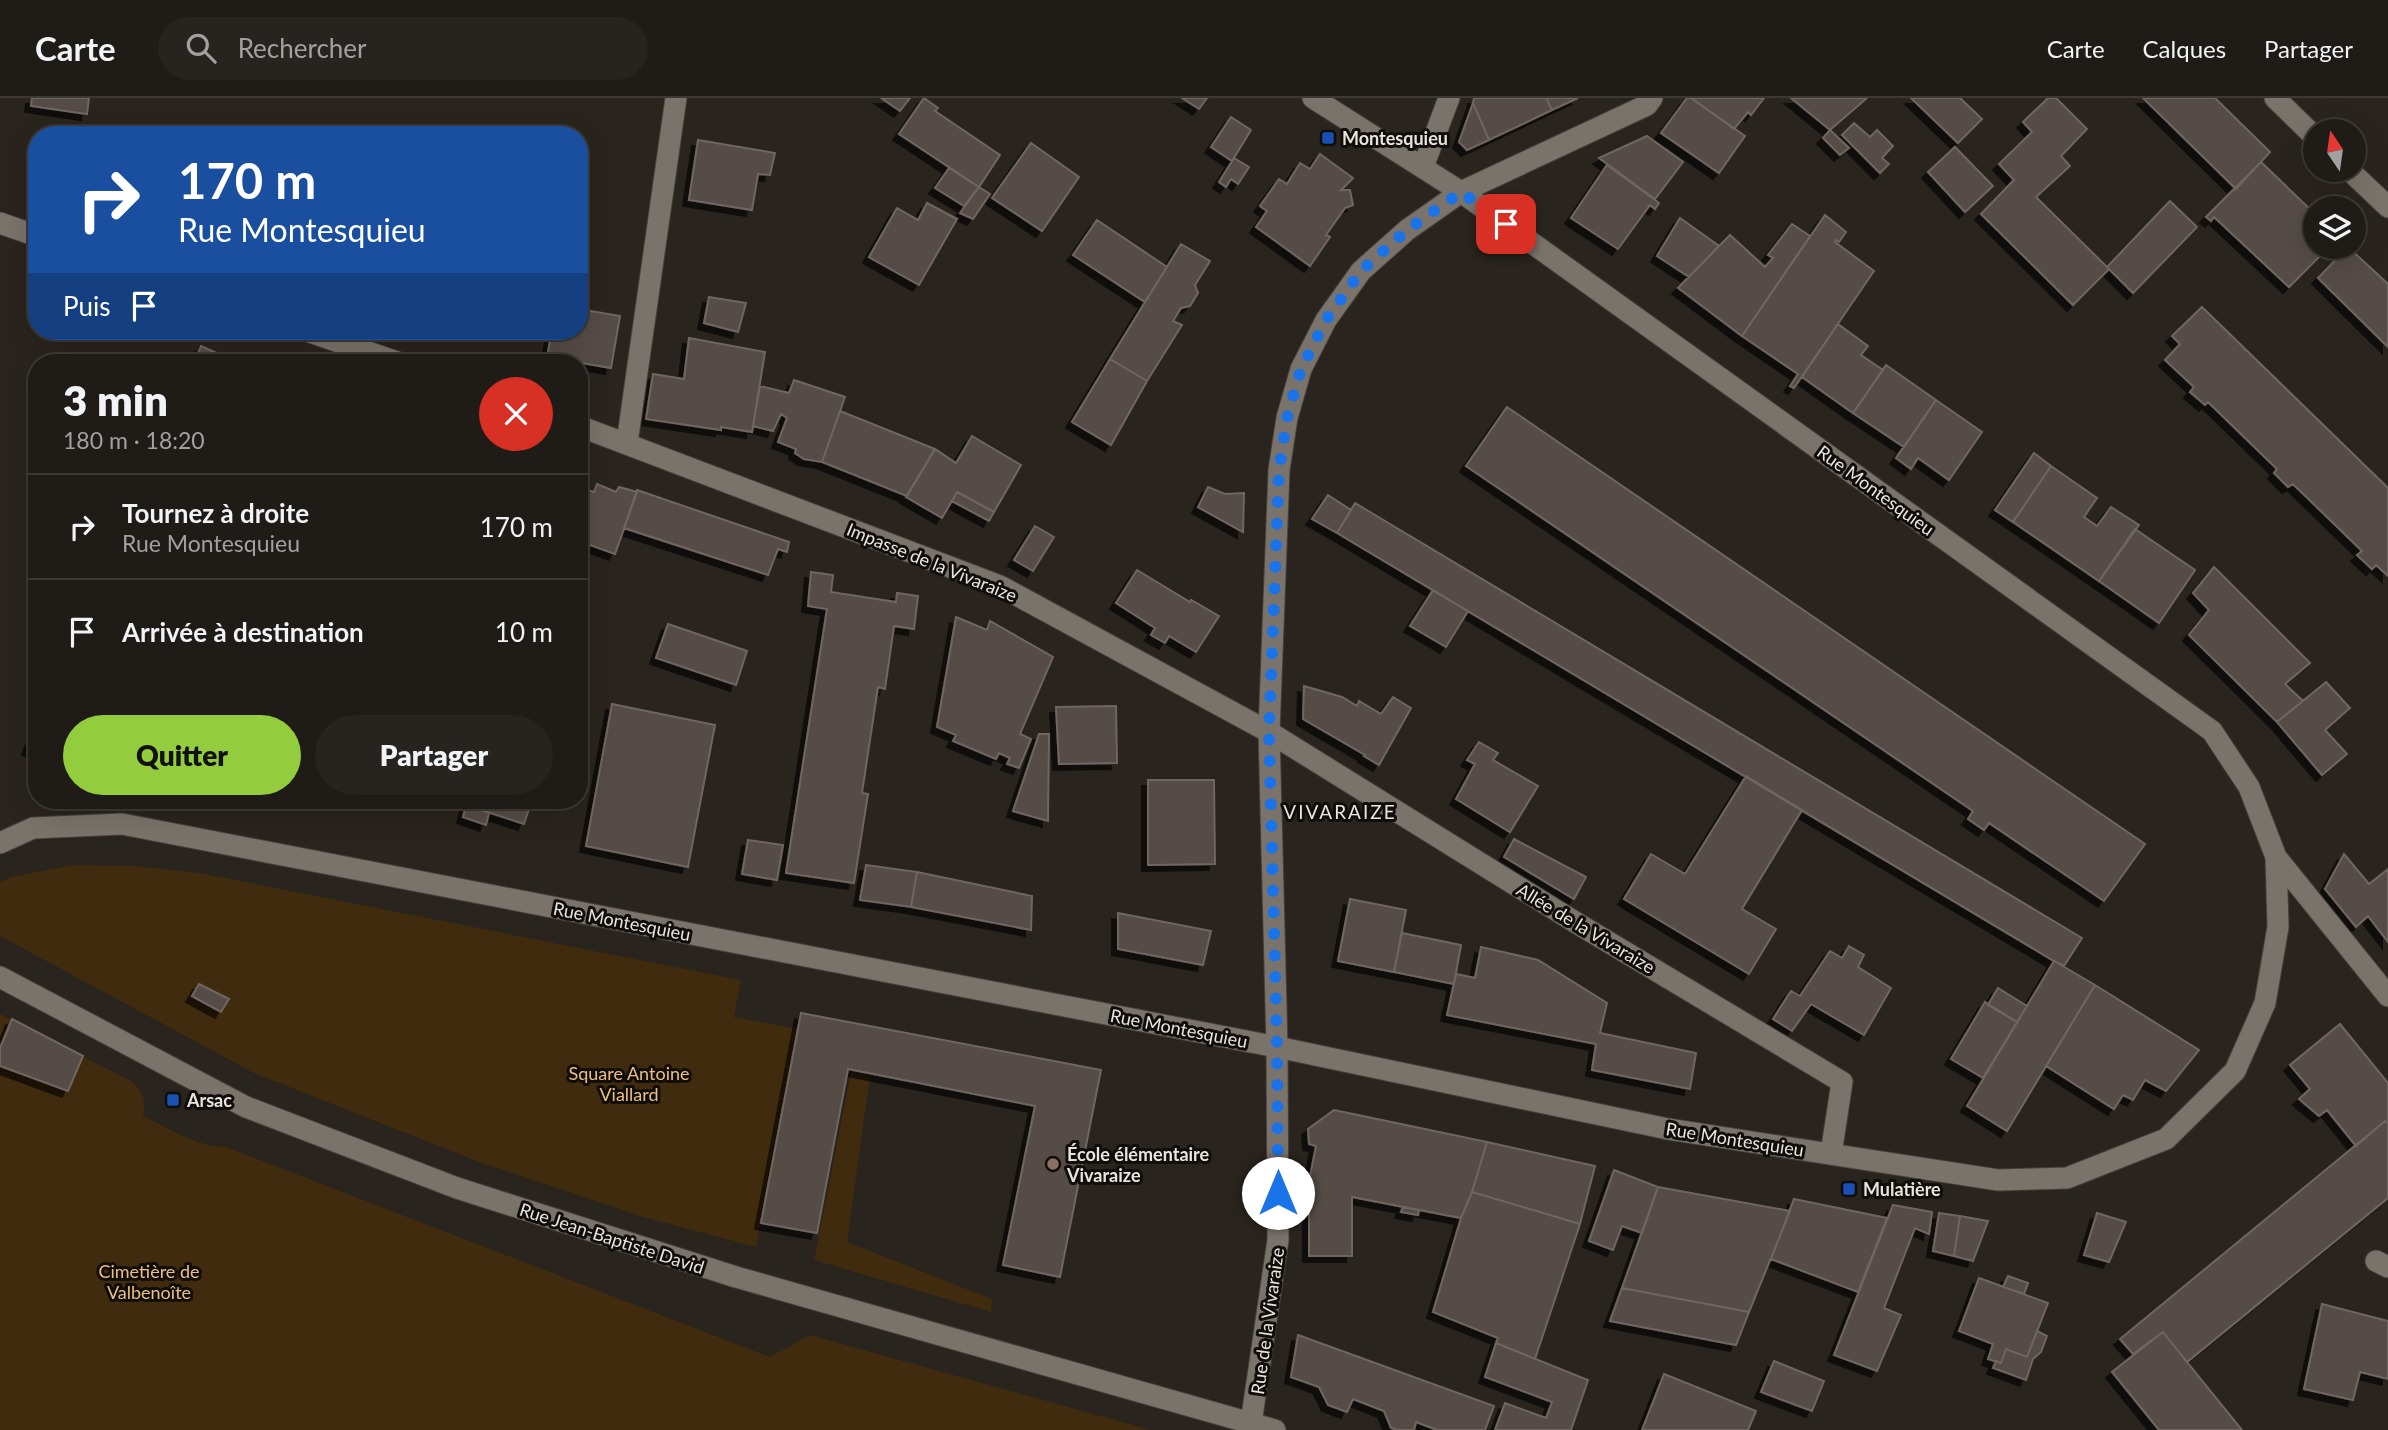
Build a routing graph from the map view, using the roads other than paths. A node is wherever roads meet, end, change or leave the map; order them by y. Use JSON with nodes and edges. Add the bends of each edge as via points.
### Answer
{"nodes":[{"id":1,"x":676,"y":98,"type":"edge"},
{"id":2,"x":1312,"y":98,"type":"edge"},
{"id":3,"x":1449,"y":98,"type":"edge"},
{"id":4,"x":1652,"y":98,"type":"edge"},
{"id":5,"x":2275,"y":98,"type":"edge"},
{"id":6,"x":2303,"y":125,"type":"edge"},
{"id":7,"x":1423,"y":167,"type":"junction"},
{"id":8,"x":2362,"y":182,"type":"edge"},
{"id":9,"x":1461,"y":192,"type":"junction"},
{"id":10,"x":2388,"y":207,"type":"edge"},
{"id":11,"x":0,"y":223,"type":"edge"},
{"id":12,"x":28,"y":233,"type":"edge"},
{"id":13,"x":333,"y":340,"type":"edge"},
{"id":14,"x":374,"y":354,"type":"edge"},
{"id":15,"x":588,"y":429,"type":"edge"},
{"id":16,"x":627,"y":443,"type":"junction"},
{"id":17,"x":1269,"y":732,"type":"junction"},
{"id":18,"x":0,"y":843,"type":"edge"},
{"id":19,"x":2276,"y":857,"type":"junction"},
{"id":20,"x":0,"y":977,"type":"edge"},
{"id":21,"x":2388,"y":996,"type":"edge"},
{"id":22,"x":1277,"y":1047,"type":"junction"},
{"id":23,"x":1831,"y":1154,"type":"junction"},
{"id":24,"x":1251,"y":1426,"type":"edge"},
{"id":25,"x":1275,"y":1430,"type":"edge"}],
"edges":[{"from":1,"to":16,"type":"street"},
{"from":2,"to":7,"type":"street","name":"Rue Montesquieu"},
{"from":3,"to":7,"type":"street"},
{"from":4,"to":9,"type":"street","name":"Rue de la Vivaraize","via":[[1647,105]]},
{"from":5,"to":6,"type":"street"},
{"from":7,"to":9,"type":"street","name":"Rue Montesquieu"},
{"from":8,"to":10,"type":"street"},
{"from":9,"to":17,"type":"street","name":"Rue de la Vivaraize","via":[[1407,230],[1361,271],[1326,320],[1301,369],[1279,470]]},
{"from":9,"to":19,"type":"street","name":"Rue Montesquieu","via":[[2212,731],[2249,787]]},
{"from":11,"to":12,"type":"street"},
{"from":13,"to":14,"type":"street"},
{"from":15,"to":16,"type":"street","name":"Impasse de la Vivaraize"},
{"from":16,"to":17,"type":"street","name":"Impasse de la Vivaraize","via":[[1000,586]]},
{"from":17,"to":22,"type":"street","name":"Rue de la Vivaraize"},
{"from":17,"to":23,"type":"street","name":"Allée de la Vivaraize","via":[[1842,1082]]},
{"from":18,"to":22,"type":"street","name":"Rue Montesquieu","via":[[33,828],[122,824]]},
{"from":19,"to":21,"type":"street","name":"Rue Montesquieu"},
{"from":19,"to":23,"type":"street","name":"Rue Montesquieu","via":[[2278,927],[2265,1003],[2235,1071],[2166,1139],[2067,1178],[1998,1180]]},
{"from":20,"to":24,"type":"street","name":"Rue Jean-Baptiste David","via":[[246,1107],[457,1188],[736,1278]]},
{"from":22,"to":23,"type":"street","name":"Rue Montesquieu","via":[[1668,1129]]},
{"from":22,"to":24,"type":"street","name":"Rue de la Vivaraize","via":[[1278,1240]]},
{"from":24,"to":25,"type":"street","name":"Rue Jean-Baptiste David"}]}
